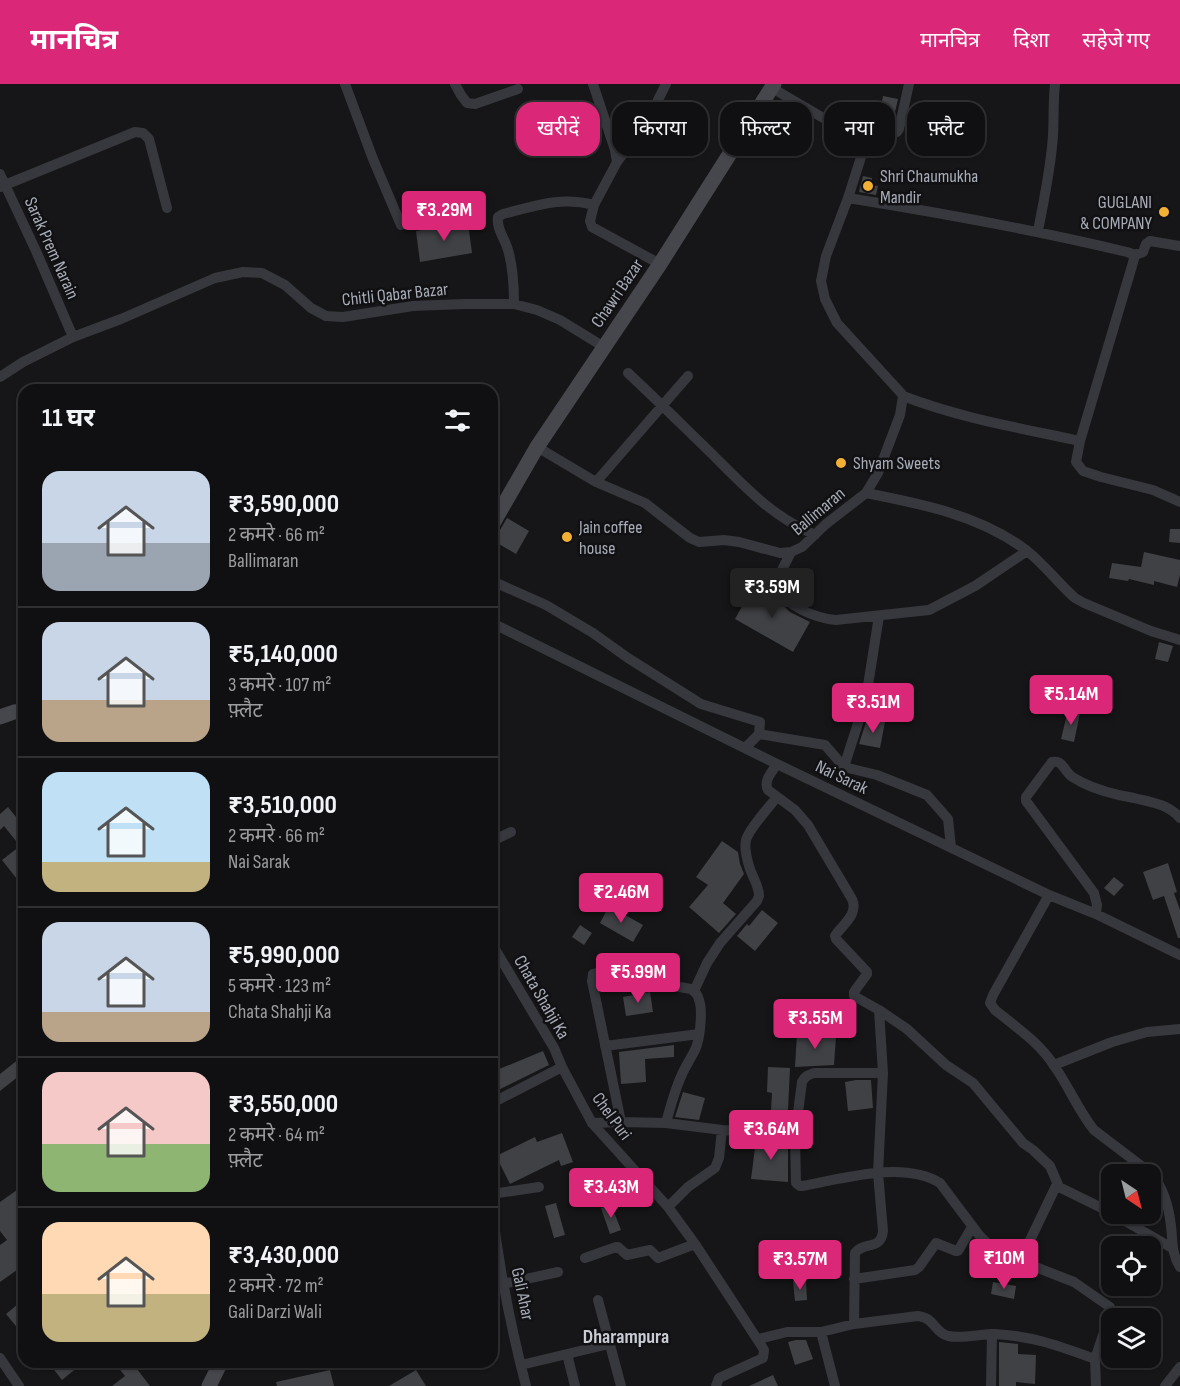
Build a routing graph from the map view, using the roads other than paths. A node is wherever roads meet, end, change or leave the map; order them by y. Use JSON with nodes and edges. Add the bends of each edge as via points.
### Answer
{"nodes":[{"id":1,"x":345,"y":84,"type":"edge"},
{"id":2,"x":455,"y":84,"type":"edge"},
{"id":3,"x":593,"y":84,"type":"edge"},
{"id":4,"x":666,"y":84,"type":"edge"},
{"id":5,"x":909,"y":84,"type":"edge"},
{"id":6,"x":1055,"y":84,"type":"edge"},
{"id":7,"x":773,"y":86,"type":"edge"},
{"id":8,"x":518,"y":89,"type":"dead end"},
{"id":9,"x":824,"y":117,"type":"edge"},
{"id":10,"x":895,"y":132,"type":"edge"},
{"id":11,"x":861,"y":156,"type":"edge"},
{"id":12,"x":617,"y":162,"type":"junction"},
{"id":13,"x":0,"y":174,"type":"edge"},
{"id":14,"x":3,"y":186,"type":"edge"},
{"id":15,"x":848,"y":198,"type":"junction"},
{"id":16,"x":594,"y":205,"type":"junction"},
{"id":17,"x":167,"y":208,"type":"dead end"},
{"id":18,"x":401,"y":225,"type":"dead end"},
{"id":19,"x":1038,"y":231,"type":"junction"},
{"id":20,"x":1180,"y":246,"type":"edge"},
{"id":21,"x":1135,"y":255,"type":"junction"},
{"id":22,"x":660,"y":264,"type":"junction"},
{"id":23,"x":514,"y":304,"type":"junction"},
{"id":24,"x":73,"y":337,"type":"junction"},
{"id":25,"x":604,"y":347,"type":"junction"},
{"id":26,"x":628,"y":373,"type":"dead end"},
{"id":27,"x":688,"y":376,"type":"dead end"},
{"id":28,"x":0,"y":377,"type":"edge"},
{"id":29,"x":903,"y":396,"type":"junction"},
{"id":30,"x":662,"y":405,"type":"junction"},
{"id":31,"x":1080,"y":441,"type":"junction"},
{"id":32,"x":537,"y":447,"type":"junction"},
{"id":33,"x":596,"y":482,"type":"junction"},
{"id":34,"x":866,"y":493,"type":"junction"},
{"id":35,"x":1180,"y":502,"type":"edge"},
{"id":36,"x":498,"y":515,"type":"edge"},
{"id":37,"x":815,"y":535,"type":"junction"},
{"id":38,"x":1028,"y":551,"type":"junction"},
{"id":39,"x":791,"y":552,"type":"junction"},
{"id":40,"x":498,"y":583,"type":"edge"},
{"id":41,"x":879,"y":616,"type":"junction"},
{"id":42,"x":498,"y":626,"type":"edge"},
{"id":43,"x":1180,"y":640,"type":"edge"},
{"id":44,"x":759,"y":734,"type":"junction"},
{"id":45,"x":745,"y":748,"type":"junction"},
{"id":46,"x":777,"y":764,"type":"junction"},
{"id":47,"x":844,"y":767,"type":"junction"},
{"id":48,"x":777,"y":797,"type":"junction"},
{"id":49,"x":1180,"y":818,"type":"edge"},
{"id":50,"x":511,"y":832,"type":"dead end"},
{"id":51,"x":498,"y":838,"type":"edge"},
{"id":52,"x":951,"y":848,"type":"junction"},
{"id":53,"x":1049,"y":895,"type":"junction"},
{"id":54,"x":1096,"y":914,"type":"junction"},
{"id":55,"x":498,"y":955,"type":"edge"},
{"id":56,"x":1180,"y":955,"type":"edge"},
{"id":57,"x":694,"y":991,"type":"junction"},
{"id":58,"x":879,"y":1010,"type":"junction"},
{"id":59,"x":1180,"y":1029,"type":"edge"},
{"id":60,"x":699,"y":1034,"type":"junction"},
{"id":61,"x":605,"y":1046,"type":"junction"},
{"id":62,"x":1054,"y":1065,"type":"junction"},
{"id":63,"x":562,"y":1067,"type":"junction"},
{"id":64,"x":883,"y":1073,"type":"junction"},
{"id":65,"x":498,"y":1100,"type":"edge"},
{"id":66,"x":621,"y":1122,"type":"junction"},
{"id":67,"x":592,"y":1123,"type":"junction"},
{"id":68,"x":666,"y":1123,"type":"junction"},
{"id":69,"x":722,"y":1130,"type":"junction"},
{"id":70,"x":795,"y":1135,"type":"junction"},
{"id":71,"x":878,"y":1173,"type":"junction"},
{"id":72,"x":1057,"y":1184,"type":"junction"},
{"id":73,"x":539,"y":1187,"type":"dead end"},
{"id":74,"x":498,"y":1193,"type":"edge"},
{"id":75,"x":668,"y":1207,"type":"junction"},
{"id":76,"x":1101,"y":1208,"type":"edge"},
{"id":77,"x":1131,"y":1224,"type":"edge"},
{"id":78,"x":972,"y":1227,"type":"junction"},
{"id":79,"x":695,"y":1244,"type":"junction"},
{"id":80,"x":1172,"y":1248,"type":"junction"},
{"id":81,"x":585,"y":1258,"type":"dead end"},
{"id":82,"x":1020,"y":1261,"type":"junction"},
{"id":83,"x":498,"y":1262,"type":"edge"},
{"id":84,"x":1180,"y":1267,"type":"edge"},
{"id":85,"x":558,"y":1272,"type":"dead end"},
{"id":86,"x":854,"y":1279,"type":"junction"},
{"id":87,"x":503,"y":1284,"type":"junction"},
{"id":88,"x":598,"y":1300,"type":"dead end"},
{"id":89,"x":854,"y":1324,"type":"junction"},
{"id":90,"x":821,"y":1332,"type":"junction"},
{"id":91,"x":992,"y":1334,"type":"junction"},
{"id":92,"x":758,"y":1339,"type":"junction"},
{"id":93,"x":609,"y":1344,"type":"junction"},
{"id":94,"x":567,"y":1354,"type":"junction"},
{"id":95,"x":0,"y":1358,"type":"edge"},
{"id":96,"x":1095,"y":1359,"type":"junction"},
{"id":97,"x":520,"y":1365,"type":"junction"},
{"id":98,"x":1180,"y":1367,"type":"edge"},
{"id":99,"x":218,"y":1368,"type":"edge"},
{"id":100,"x":19,"y":1386,"type":"edge"},
{"id":101,"x":209,"y":1386,"type":"edge"},
{"id":102,"x":526,"y":1386,"type":"edge"},
{"id":103,"x":576,"y":1386,"type":"edge"},
{"id":104,"x":621,"y":1386,"type":"edge"},
{"id":105,"x":716,"y":1386,"type":"edge"},
{"id":106,"x":835,"y":1386,"type":"edge"},
{"id":107,"x":991,"y":1386,"type":"edge"},
{"id":108,"x":1096,"y":1386,"type":"edge"},
{"id":109,"x":1165,"y":1386,"type":"edge"}],
"edges":[{"from":1,"to":18,"type":"street"},
{"from":2,"to":8,"type":"street","via":[[467,103],[475,104]]},
{"from":3,"to":12,"type":"street"},
{"from":4,"to":12,"type":"street","via":[[650,116]]},
{"from":5,"to":10,"type":"street"},
{"from":6,"to":19,"type":"street","via":[[1049,171]]},
{"from":7,"to":9,"type":"street"},
{"from":7,"to":22,"type":"street","name":"Chawri Bazar"},
{"from":11,"to":15,"type":"street"},
{"from":12,"to":16,"type":"street"},
{"from":13,"to":14,"type":"street","name":"Sarak Prem Narain"},
{"from":14,"to":17,"type":"street","via":[[135,132],[143,133],[149,139]]},
{"from":14,"to":24,"type":"street","name":"Sarak Prem Narain"},
{"from":15,"to":19,"type":"street"},
{"from":15,"to":29,"type":"street","via":[[826,256],[821,281],[825,299],[837,322]]},
{"from":16,"to":22,"type":"street","via":[[592,227]]},
{"from":16,"to":23,"type":"street","via":[[560,201],[498,217],[496,223],[508,250]]},
{"from":19,"to":21,"type":"street"},
{"from":20,"to":21,"type":"street","via":[[1150,241],[1143,252]]},
{"from":21,"to":31,"type":"street"},
{"from":22,"to":25,"type":"street","name":"Chawri Bazar"},
{"from":23,"to":24,"type":"street","name":"Chitli Qabar Bazar","via":[[414,306],[344,317],[326,316],[285,285],[262,273],[243,272],[215,278]]},
{"from":23,"to":25,"type":"street","name":"Chitli Qabar Bazar","via":[[560,320]]},
{"from":24,"to":28,"type":"street","name":"Chitli Qabar Bazar"},
{"from":25,"to":32,"type":"street","name":"Chawri Bazar"},
{"from":26,"to":30,"type":"street"},
{"from":27,"to":30,"type":"street"},
{"from":29,"to":31,"type":"street","via":[[961,415]]},
{"from":29,"to":34,"type":"street","via":[[900,415],[878,473]]},
{"from":30,"to":33,"type":"street"},
{"from":30,"to":37,"type":"street","via":[[771,510]]},
{"from":31,"to":35,"type":"street","via":[[1076,462],[1083,471],[1153,490]]},
{"from":32,"to":33,"type":"street","name":"Ballimaran"},
{"from":32,"to":36,"type":"street","name":"Chawri Bazar"},
{"from":33,"to":39,"type":"street","name":"Ballimaran","via":[[645,503],[699,542],[724,540]]},
{"from":34,"to":37,"type":"street","name":"Ballimaran"},
{"from":34,"to":38,"type":"street","name":"Ballimaran","via":[[923,504],[967,518],[1000,532]]},
{"from":37,"to":39,"type":"street","name":"Ballimaran","via":[[802,548]]},
{"from":38,"to":41,"type":"street","via":[[929,610]]},
{"from":38,"to":43,"type":"street","name":"Ballimaran","via":[[1075,598],[1151,632]]},
{"from":39,"to":41,"type":"street","via":[[776,587],[787,601],[822,619]]},
{"from":40,"to":44,"type":"street","via":[[593,633],[701,704],[760,722]]},
{"from":41,"to":47,"type":"street","via":[[866,698]]},
{"from":42,"to":45,"type":"street","name":"Nai Sarak"},
{"from":44,"to":45,"type":"street"},
{"from":44,"to":47,"type":"street","via":[[825,745]]},
{"from":45,"to":46,"type":"street","name":"Nai Sarak"},
{"from":46,"to":48,"type":"street","via":[[765,784]]},
{"from":46,"to":52,"type":"street","name":"Nai Sarak"},
{"from":47,"to":52,"type":"street","via":[[927,795],[948,819]]},
{"from":48,"to":57,"type":"street","via":[[745,842],[759,896],[720,943]]},
{"from":48,"to":58,"type":"street","via":[[808,825],[852,899],[854,912],[835,936],[867,972],[854,996]]},
{"from":49,"to":54,"type":"street","via":[[1157,803],[1090,786],[1070,776],[1059,762],[1052,762],[1026,801],[1094,893]]},
{"from":50,"to":51,"type":"street"},
{"from":52,"to":53,"type":"street","name":"Nai Sarak"},
{"from":53,"to":54,"type":"street","name":"Nai Sarak"},
{"from":53,"to":62,"type":"street","via":[[990,1003]]},
{"from":54,"to":56,"type":"street","name":"Nai Sarak"},
{"from":55,"to":63,"type":"street","name":"Chata Shahji Ka"},
{"from":57,"to":60,"type":"street","via":[[700,1003]]},
{"from":57,"to":61,"type":"street","via":[[593,974]]},
{"from":58,"to":64,"type":"street"},
{"from":58,"to":72,"type":"street","via":[[973,1083],[1023,1143],[1050,1166]]},
{"from":59,"to":62,"type":"street","via":[[1147,1032]]},
{"from":60,"to":61,"type":"street"},
{"from":60,"to":68,"type":"street"},
{"from":61,"to":66,"type":"street"},
{"from":62,"to":80,"type":"street","via":[[1094,1130],[1159,1182],[1169,1212]]},
{"from":63,"to":65,"type":"street"},
{"from":63,"to":67,"type":"street","name":"Chel Puri"},
{"from":64,"to":70,"type":"street","via":[[807,1075],[802,1082]]},
{"from":64,"to":71,"type":"street"},
{"from":66,"to":67,"type":"street"},
{"from":66,"to":68,"type":"street"},
{"from":67,"to":75,"type":"street","name":"Chel Puri"},
{"from":68,"to":69,"type":"street"},
{"from":69,"to":70,"type":"street"},
{"from":69,"to":75,"type":"street","via":[[715,1168],[682,1191]]},
{"from":70,"to":71,"type":"street","via":[[795,1179],[800,1186]]},
{"from":71,"to":78,"type":"street","via":[[932,1178],[940,1183]]},
{"from":71,"to":86,"type":"street","via":[[882,1236],[875,1244],[856,1250]]},
{"from":72,"to":76,"type":"street"},
{"from":72,"to":82,"type":"street"},
{"from":73,"to":74,"type":"street"},
{"from":75,"to":79,"type":"street","name":"Chel Puri"},
{"from":77,"to":80,"type":"street"},
{"from":78,"to":82,"type":"street","via":[[999,1255]]},
{"from":78,"to":86,"type":"street","via":[[958,1251],[936,1243],[915,1270]]},
{"from":79,"to":81,"type":"street","via":[[658,1258],[650,1250],[627,1255],[616,1247]]},
{"from":79,"to":92,"type":"street","name":"Chel Puri"},
{"from":80,"to":84,"type":"street"},
{"from":82,"to":96,"type":"street","via":[[1074,1282],[1110,1307]]},
{"from":83,"to":87,"type":"street","name":"Gali Ahar"},
{"from":85,"to":87,"type":"street"},
{"from":86,"to":89,"type":"street"},
{"from":87,"to":97,"type":"street","name":"Gali Ahar"},
{"from":88,"to":93,"type":"street"},
{"from":89,"to":90,"type":"street"},
{"from":89,"to":91,"type":"street","via":[[918,1316],[929,1319],[944,1335],[952,1337]]},
{"from":90,"to":92,"type":"street","via":[[787,1332]]},
{"from":90,"to":106,"type":"street"},
{"from":91,"to":96,"type":"street","via":[[1036,1339]]},
{"from":91,"to":107,"type":"street"},
{"from":92,"to":105,"type":"street","name":"Chel Puri","via":[[764,1356],[719,1378]]},
{"from":93,"to":94,"type":"street"},
{"from":93,"to":104,"type":"street"},
{"from":94,"to":97,"type":"street"},
{"from":94,"to":103,"type":"street"},
{"from":95,"to":100,"type":"street"},
{"from":96,"to":108,"type":"street"},
{"from":97,"to":102,"type":"street","name":"Gali Ahar"},
{"from":98,"to":109,"type":"street"},
{"from":99,"to":101,"type":"street"}]}
